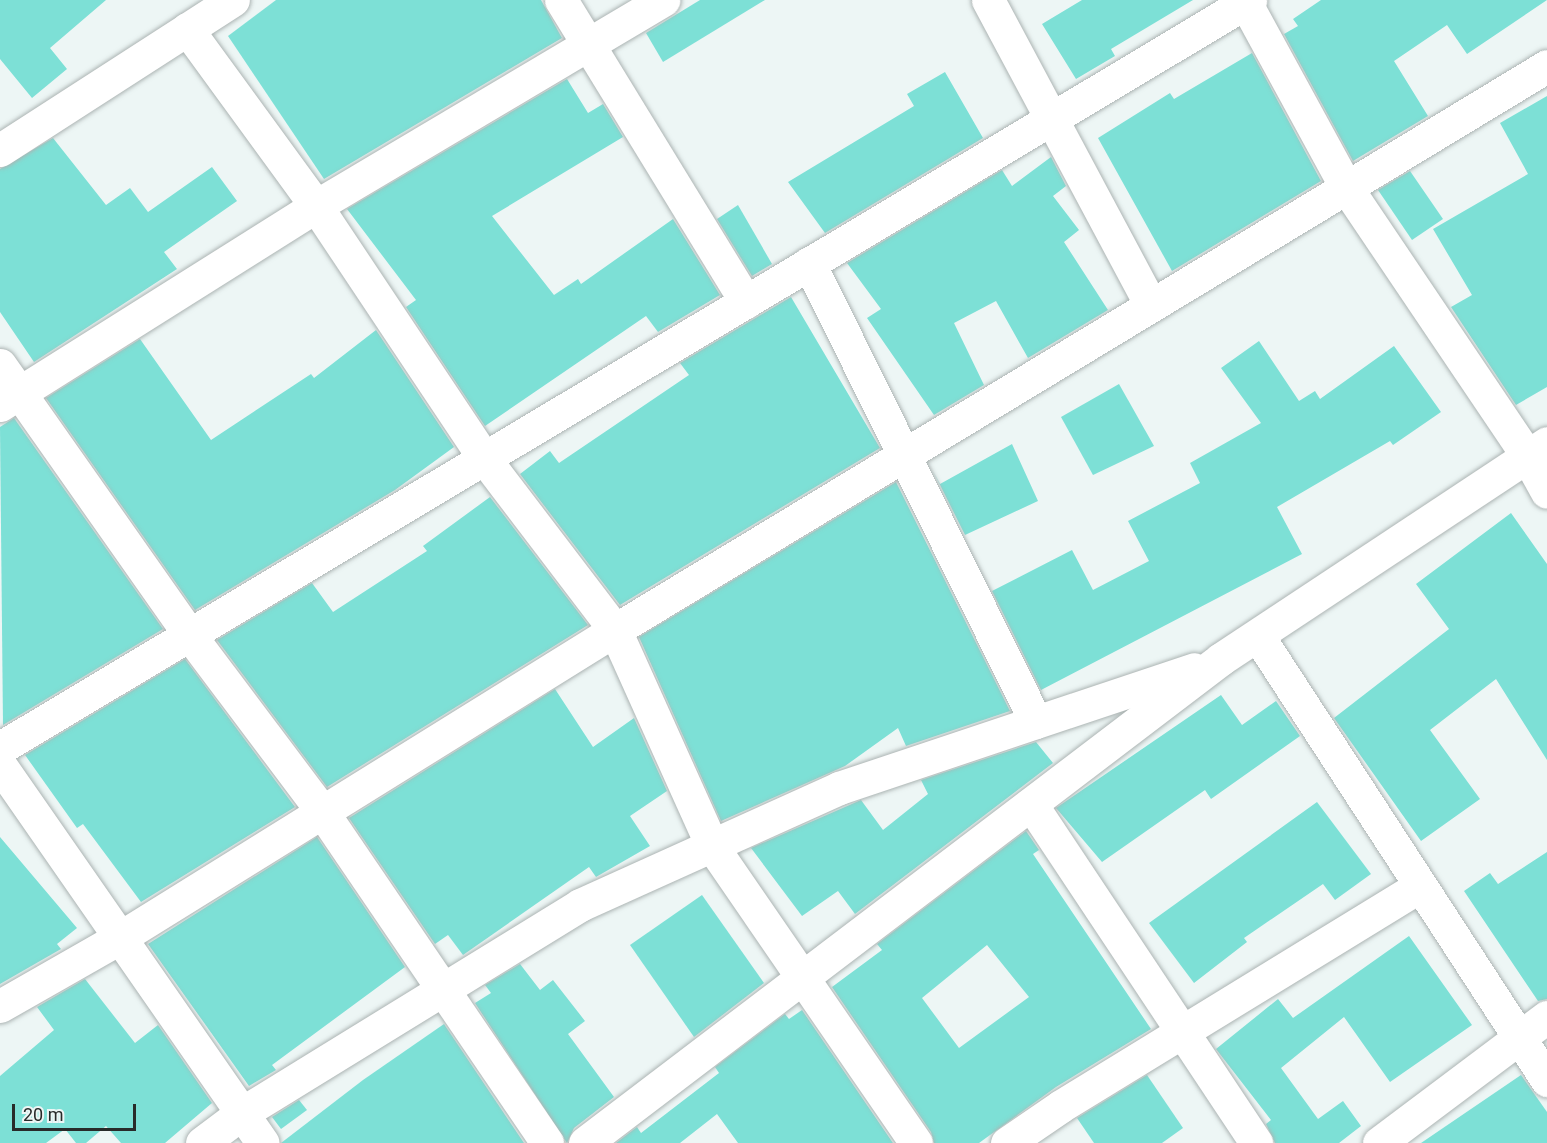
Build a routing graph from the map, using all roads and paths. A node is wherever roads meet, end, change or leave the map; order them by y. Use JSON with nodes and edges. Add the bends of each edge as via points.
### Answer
{"nodes":[{"id":1,"x":233,"y":0,"type":"edge"},
{"id":2,"x":561,"y":0,"type":"edge"},
{"id":3,"x":663,"y":0,"type":"edge"},
{"id":4,"x":988,"y":0,"type":"edge"},
{"id":5,"x":1247,"y":1,"type":"edge"},
{"id":6,"x":187,"y":29,"type":"junction"},
{"id":7,"x":587,"y":42,"type":"junction"},
{"id":8,"x":1547,"y":66,"type":"edge"},
{"id":9,"x":1051,"y":119,"type":"junction"},
{"id":10,"x":0,"y":150,"type":"edge"},
{"id":11,"x":1346,"y":187,"type":"junction"},
{"id":12,"x":316,"y":206,"type":"junction"},
{"id":13,"x":809,"y":263,"type":"junction"},
{"id":14,"x":746,"y":302,"type":"junction"},
{"id":15,"x":1151,"y":305,"type":"junction"},
{"id":16,"x":0,"y":365,"type":"edge"},
{"id":17,"x":10,"y":399,"type":"edge"},
{"id":18,"x":1537,"y":448,"type":"edge"},
{"id":19,"x":904,"y":455,"type":"junction"},
{"id":20,"x":484,"y":458,"type":"junction"},
{"id":21,"x":1547,"y":492,"type":"edge"},
{"id":22,"x":615,"y":630,"type":"junction"},
{"id":23,"x":189,"y":634,"type":"junction"},
{"id":24,"x":1258,"y":636,"type":"junction"},
{"id":25,"x":1221,"y":659,"type":"junction"},
{"id":26,"x":1036,"y":722,"type":"junction"},
{"id":27,"x":0,"y":748,"type":"edge"},
{"id":28,"x":0,"y":765,"type":"edge"},
{"id":29,"x":1031,"y":804,"type":"junction"},
{"id":30,"x":321,"y":810,"type":"junction"},
{"id":31,"x":712,"y":846,"type":"junction"},
{"id":32,"x":1420,"y":886,"type":"junction"},
{"id":33,"x":121,"y":937,"type":"junction"},
{"id":34,"x":803,"y":978,"type":"junction"},
{"id":35,"x":444,"y":990,"type":"junction"},
{"id":36,"x":0,"y":1006,"type":"edge"},
{"id":37,"x":1547,"y":1017,"type":"edge"},
{"id":38,"x":1182,"y":1032,"type":"junction"},
{"id":39,"x":1519,"y":1039,"type":"junction"},
{"id":40,"x":1547,"y":1080,"type":"edge"},
{"id":41,"x":242,"y":1113,"type":"junction"},
{"id":42,"x":202,"y":1143,"type":"edge"},
{"id":43,"x":263,"y":1143,"type":"edge"},
{"id":44,"x":547,"y":1143,"type":"edge"},
{"id":45,"x":585,"y":1143,"type":"edge"},
{"id":46,"x":916,"y":1143,"type":"edge"},
{"id":47,"x":1007,"y":1143,"type":"edge"},
{"id":48,"x":1256,"y":1143,"type":"edge"},
{"id":49,"x":1379,"y":1143,"type":"edge"}],
"edges":[{"from":1,"to":6,"type":"street"},
{"from":2,"to":7,"type":"street"},
{"from":3,"to":7,"type":"street"},
{"from":4,"to":9,"type":"street"},
{"from":5,"to":9,"type":"street"},
{"from":5,"to":11,"type":"street"},
{"from":6,"to":10,"type":"street"},
{"from":6,"to":12,"type":"street"},
{"from":7,"to":12,"type":"street"},
{"from":7,"to":14,"type":"street"},
{"from":8,"to":11,"type":"street"},
{"from":9,"to":13,"type":"street"},
{"from":9,"to":15,"type":"street"},
{"from":11,"to":15,"type":"street"},
{"from":11,"to":18,"type":"street"},
{"from":12,"to":17,"type":"street"},
{"from":12,"to":20,"type":"street"},
{"from":13,"to":14,"type":"street"},
{"from":13,"to":19,"type":"street"},
{"from":14,"to":20,"type":"street"},
{"from":15,"to":19,"type":"street"},
{"from":16,"to":17,"type":"street"},
{"from":17,"to":23,"type":"street"},
{"from":18,"to":21,"type":"street"},
{"from":18,"to":24,"type":"street"},
{"from":19,"to":22,"type":"street"},
{"from":19,"to":26,"type":"street"},
{"from":20,"to":22,"type":"street"},
{"from":20,"to":23,"type":"street"},
{"from":22,"to":30,"type":"street"},
{"from":22,"to":31,"type":"street"},
{"from":23,"to":27,"type":"street"},
{"from":23,"to":30,"type":"street"},
{"from":24,"to":25,"type":"street"},
{"from":24,"to":32,"type":"street"},
{"from":25,"to":26,"type":"street"},
{"from":25,"to":29,"type":"street"},
{"from":26,"to":31,"type":"street","via":[[839,788]]},
{"from":28,"to":33,"type":"street"},
{"from":29,"to":34,"type":"street"},
{"from":29,"to":38,"type":"street"},
{"from":30,"to":33,"type":"street"},
{"from":30,"to":35,"type":"street"},
{"from":31,"to":34,"type":"street"},
{"from":31,"to":35,"type":"street","via":[[580,905]]},
{"from":32,"to":38,"type":"street"},
{"from":32,"to":39,"type":"street"},
{"from":33,"to":36,"type":"street"},
{"from":33,"to":41,"type":"street"},
{"from":34,"to":45,"type":"street"},
{"from":34,"to":46,"type":"street"},
{"from":35,"to":41,"type":"street"},
{"from":35,"to":44,"type":"street"},
{"from":37,"to":39,"type":"street"},
{"from":38,"to":47,"type":"street"},
{"from":38,"to":48,"type":"street"},
{"from":39,"to":40,"type":"street"},
{"from":39,"to":49,"type":"street"},
{"from":41,"to":42,"type":"street"},
{"from":41,"to":43,"type":"street"}]}
